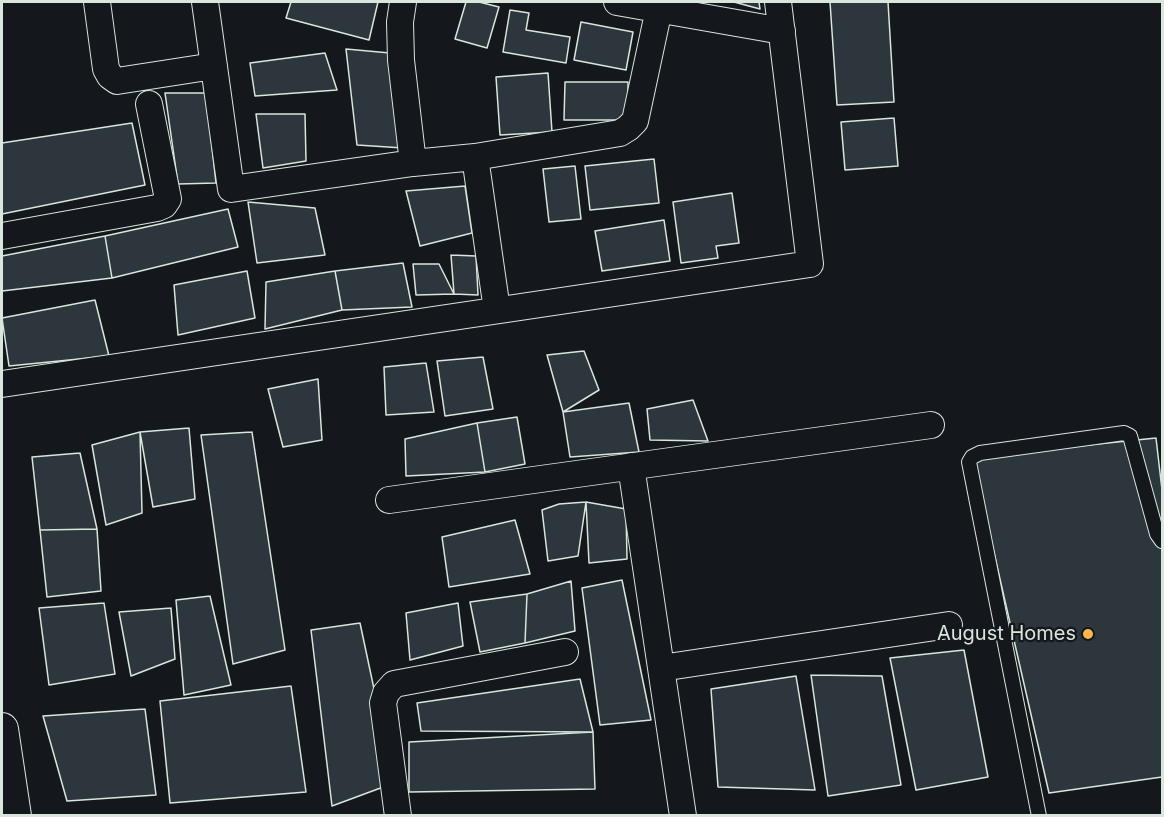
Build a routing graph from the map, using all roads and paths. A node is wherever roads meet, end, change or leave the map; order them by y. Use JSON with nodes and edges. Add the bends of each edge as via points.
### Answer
{"nodes":[{"id":1,"x":97,"y":2,"type":"edge"},
{"id":2,"x":205,"y":2,"type":"edge"},
{"id":3,"x":403,"y":2,"type":"edge"},
{"id":4,"x":617,"y":2,"type":"edge"},
{"id":5,"x":778,"y":2,"type":"edge"},
{"id":6,"x":659,"y":9,"type":"junction"},
{"id":7,"x":782,"y":31,"type":"junction"},
{"id":8,"x":214,"y":66,"type":"junction"},
{"id":9,"x":149,"y":104,"type":"dead end"},
{"id":10,"x":475,"y":157,"type":"junction"},
{"id":11,"x":413,"y":162,"type":"junction"},
{"id":12,"x":2,"y":236,"type":"edge"},
{"id":13,"x":497,"y":310,"type":"junction"},
{"id":14,"x":2,"y":384,"type":"edge"},
{"id":15,"x":931,"y":425,"type":"dead end"},
{"id":16,"x":631,"y":466,"type":"junction"},
{"id":17,"x":389,"y":500,"type":"dead end"},
{"id":18,"x":1162,"y":541,"type":"edge"},
{"id":19,"x":949,"y":625,"type":"dead end"},
{"id":20,"x":565,"y":652,"type":"dead end"},
{"id":21,"x":661,"y":668,"type":"junction"},
{"id":22,"x":2,"y":729,"type":"edge"},
{"id":23,"x":15,"y":816,"type":"edge"},
{"id":24,"x":398,"y":816,"type":"edge"},
{"id":25,"x":683,"y":816,"type":"edge"},
{"id":26,"x":1039,"y":816,"type":"edge"}],
"edges":[{"from":1,"to":8,"type":"street","via":[[106,69],[117,81]]},
{"from":2,"to":8,"type":"street"},
{"from":3,"to":11,"type":"street","via":[[401,60]]},
{"from":4,"to":6,"type":"street"},
{"from":5,"to":7,"type":"street"},
{"from":6,"to":7,"type":"street"},
{"from":6,"to":10,"type":"street","via":[[635,121],[628,128],[620,133]]},
{"from":7,"to":13,"type":"street","via":[[810,264]]},
{"from":8,"to":11,"type":"street","via":[[231,189]]},
{"from":9,"to":12,"type":"street","via":[[168,199],[164,205]]},
{"from":10,"to":11,"type":"street"},
{"from":10,"to":13,"type":"street"},
{"from":13,"to":14,"type":"street"},
{"from":15,"to":16,"type":"street"},
{"from":16,"to":17,"type":"street"},
{"from":16,"to":21,"type":"street"},
{"from":18,"to":26,"type":"lane","via":[[1130,436],[1124,433],[980,453],[969,462]]},
{"from":19,"to":21,"type":"street"},
{"from":20,"to":24,"type":"street","via":[[394,684],[383,703]]},
{"from":21,"to":25,"type":"street"},
{"from":22,"to":23,"type":"street"}]}
